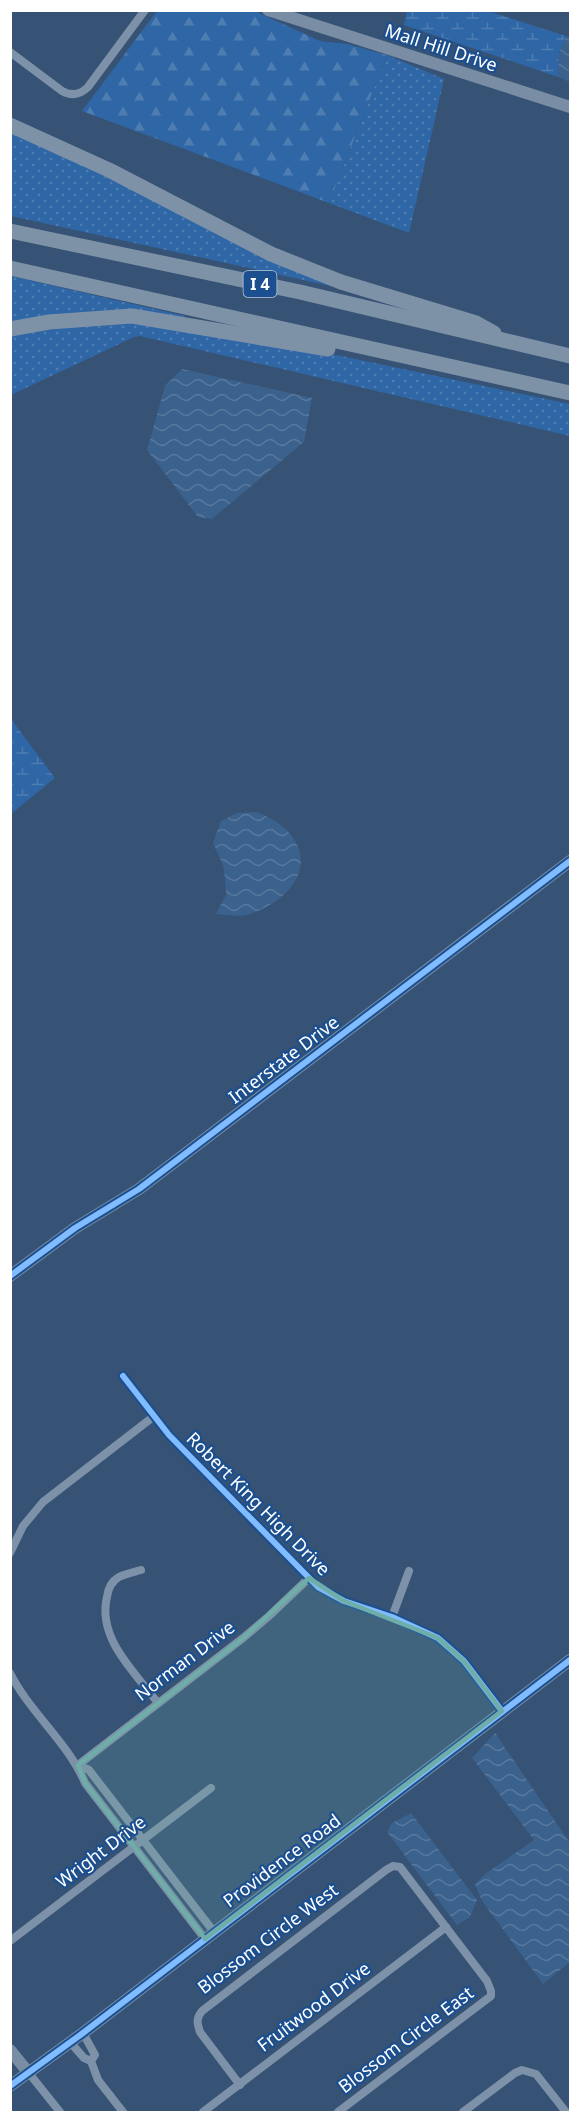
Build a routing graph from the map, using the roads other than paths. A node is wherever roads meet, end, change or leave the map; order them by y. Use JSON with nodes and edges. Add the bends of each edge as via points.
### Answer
{"nodes":[{"id":1,"x":145,"y":10,"type":"edge"},
{"id":2,"x":268,"y":10,"type":"edge"},
{"id":3,"x":10,"y":52,"type":"edge"},
{"id":4,"x":570,"y":107,"type":"edge"},
{"id":5,"x":10,"y":125,"type":"edge"},
{"id":6,"x":10,"y":231,"type":"edge"},
{"id":7,"x":10,"y":268,"type":"edge"},
{"id":8,"x":10,"y":330,"type":"edge"},
{"id":9,"x":509,"y":342,"type":"junction"},
{"id":10,"x":570,"y":356,"type":"edge"},
{"id":11,"x":487,"y":375,"type":"junction"},
{"id":12,"x":570,"y":393,"type":"edge"},
{"id":13,"x":570,"y":861,"type":"edge"},
{"id":14,"x":10,"y":1276,"type":"edge"},
{"id":15,"x":123,"y":1376,"type":"dead end"},
{"id":16,"x":153,"y":1417,"type":"junction"},
{"id":17,"x":10,"y":1553,"type":"edge"},
{"id":18,"x":141,"y":1570,"type":"dead end"},
{"id":19,"x":409,"y":1571,"type":"dead end"},
{"id":20,"x":309,"y":1578,"type":"junction"},
{"id":21,"x":392,"y":1617,"type":"junction"},
{"id":22,"x":570,"y":1660,"type":"edge"},
{"id":23,"x":10,"y":1672,"type":"edge"},
{"id":24,"x":158,"y":1702,"type":"junction"},
{"id":25,"x":502,"y":1711,"type":"junction"},
{"id":26,"x":78,"y":1765,"type":"junction"},
{"id":27,"x":211,"y":1788,"type":"dead end"},
{"id":28,"x":143,"y":1841,"type":"junction"},
{"id":29,"x":134,"y":1848,"type":"junction"},
{"id":30,"x":446,"y":1927,"type":"junction"},
{"id":31,"x":209,"y":1936,"type":"junction"},
{"id":32,"x":10,"y":1941,"type":"edge"},
{"id":33,"x":82,"y":2033,"type":"junction"},
{"id":34,"x":70,"y":2042,"type":"junction"},
{"id":35,"x":10,"y":2050,"type":"edge"},
{"id":36,"x":91,"y":2061,"type":"junction"},
{"id":37,"x":28,"y":2072,"type":"junction"},
{"id":38,"x":240,"y":2085,"type":"junction"},
{"id":39,"x":10,"y":2086,"type":"edge"},
{"id":40,"x":60,"y":2112,"type":"edge"},
{"id":41,"x":123,"y":2112,"type":"edge"},
{"id":42,"x":203,"y":2112,"type":"edge"},
{"id":43,"x":338,"y":2112,"type":"edge"},
{"id":44,"x":463,"y":2112,"type":"edge"},
{"id":45,"x":566,"y":2112,"type":"edge"}],
"edges":[{"from":1,"to":3,"type":"street","via":[[88,87],[77,94],[62,91]]},
{"from":2,"to":4,"type":"street","name":"Mall Hill Drive"},
{"from":5,"to":9,"type":"highway","via":[[109,170],[271,254],[341,282],[476,323]]},
{"from":6,"to":9,"type":"highway","number":"I 4","via":[[300,292]]},
{"from":7,"to":11,"type":"highway","number":"I 4"},
{"from":8,"to":11,"type":"highway","via":[[49,322],[132,316]]},
{"from":9,"to":10,"type":"highway","number":"I 4"},
{"from":11,"to":12,"type":"highway","number":"I 4"},
{"from":13,"to":14,"type":"street","name":"Interstate Drive","via":[[139,1189],[75,1228]]},
{"from":15,"to":16,"type":"street","name":"Robert King High Drive"},
{"from":16,"to":17,"type":"street","via":[[43,1502]]},
{"from":16,"to":20,"type":"street","name":"Robert King High Drive"},
{"from":18,"to":24,"type":"street","via":[[112,1582],[104,1620],[113,1643]]},
{"from":19,"to":21,"type":"street"},
{"from":20,"to":21,"type":"street","name":"Robert King High Drive","via":[[344,1601]]},
{"from":20,"to":24,"type":"street","name":"Norman Drive","via":[[269,1616]]},
{"from":21,"to":25,"type":"street","name":"Robert King High Drive","via":[[438,1638],[453,1650]]},
{"from":22,"to":25,"type":"street","name":"Providence Road"},
{"from":23,"to":26,"type":"street"},
{"from":24,"to":26,"type":"street","name":"Norman Drive"},
{"from":25,"to":31,"type":"street","name":"Providence Road"},
{"from":26,"to":28,"type":"street","via":[[89,1770]]},
{"from":26,"to":29,"type":"street","via":[[85,1783]]},
{"from":27,"to":28,"type":"street","name":"Wright Drive"},
{"from":28,"to":29,"type":"street","name":"Wright Drive"},
{"from":28,"to":31,"type":"street"},
{"from":29,"to":31,"type":"street"},
{"from":29,"to":32,"type":"street","name":"Wright Drive"},
{"from":30,"to":38,"type":"street","name":"Fruitwood Drive"},
{"from":30,"to":38,"type":"street","name":"Blossom Circle West","via":[[397,1866],[386,1870],[202,2011],[197,2023],[200,2032]]},
{"from":30,"to":43,"type":"street","name":"Blossom Circle East","via":[[487,1981],[491,1996]]},
{"from":31,"to":33,"type":"street","name":"Providence Road"},
{"from":33,"to":34,"type":"street","name":"Providence Road"},
{"from":33,"to":36,"type":"street","via":[[94,2055]]},
{"from":34,"to":36,"type":"street"},
{"from":34,"to":37,"type":"street","name":"Providence Road"},
{"from":35,"to":37,"type":"street"},
{"from":36,"to":41,"type":"street","via":[[98,2080]]},
{"from":37,"to":39,"type":"street","name":"Providence Road"},
{"from":37,"to":40,"type":"street"},
{"from":38,"to":42,"type":"street","name":"Fruitwood Drive"},
{"from":44,"to":45,"type":"street","via":[[522,2070],[536,2074]]}]}
